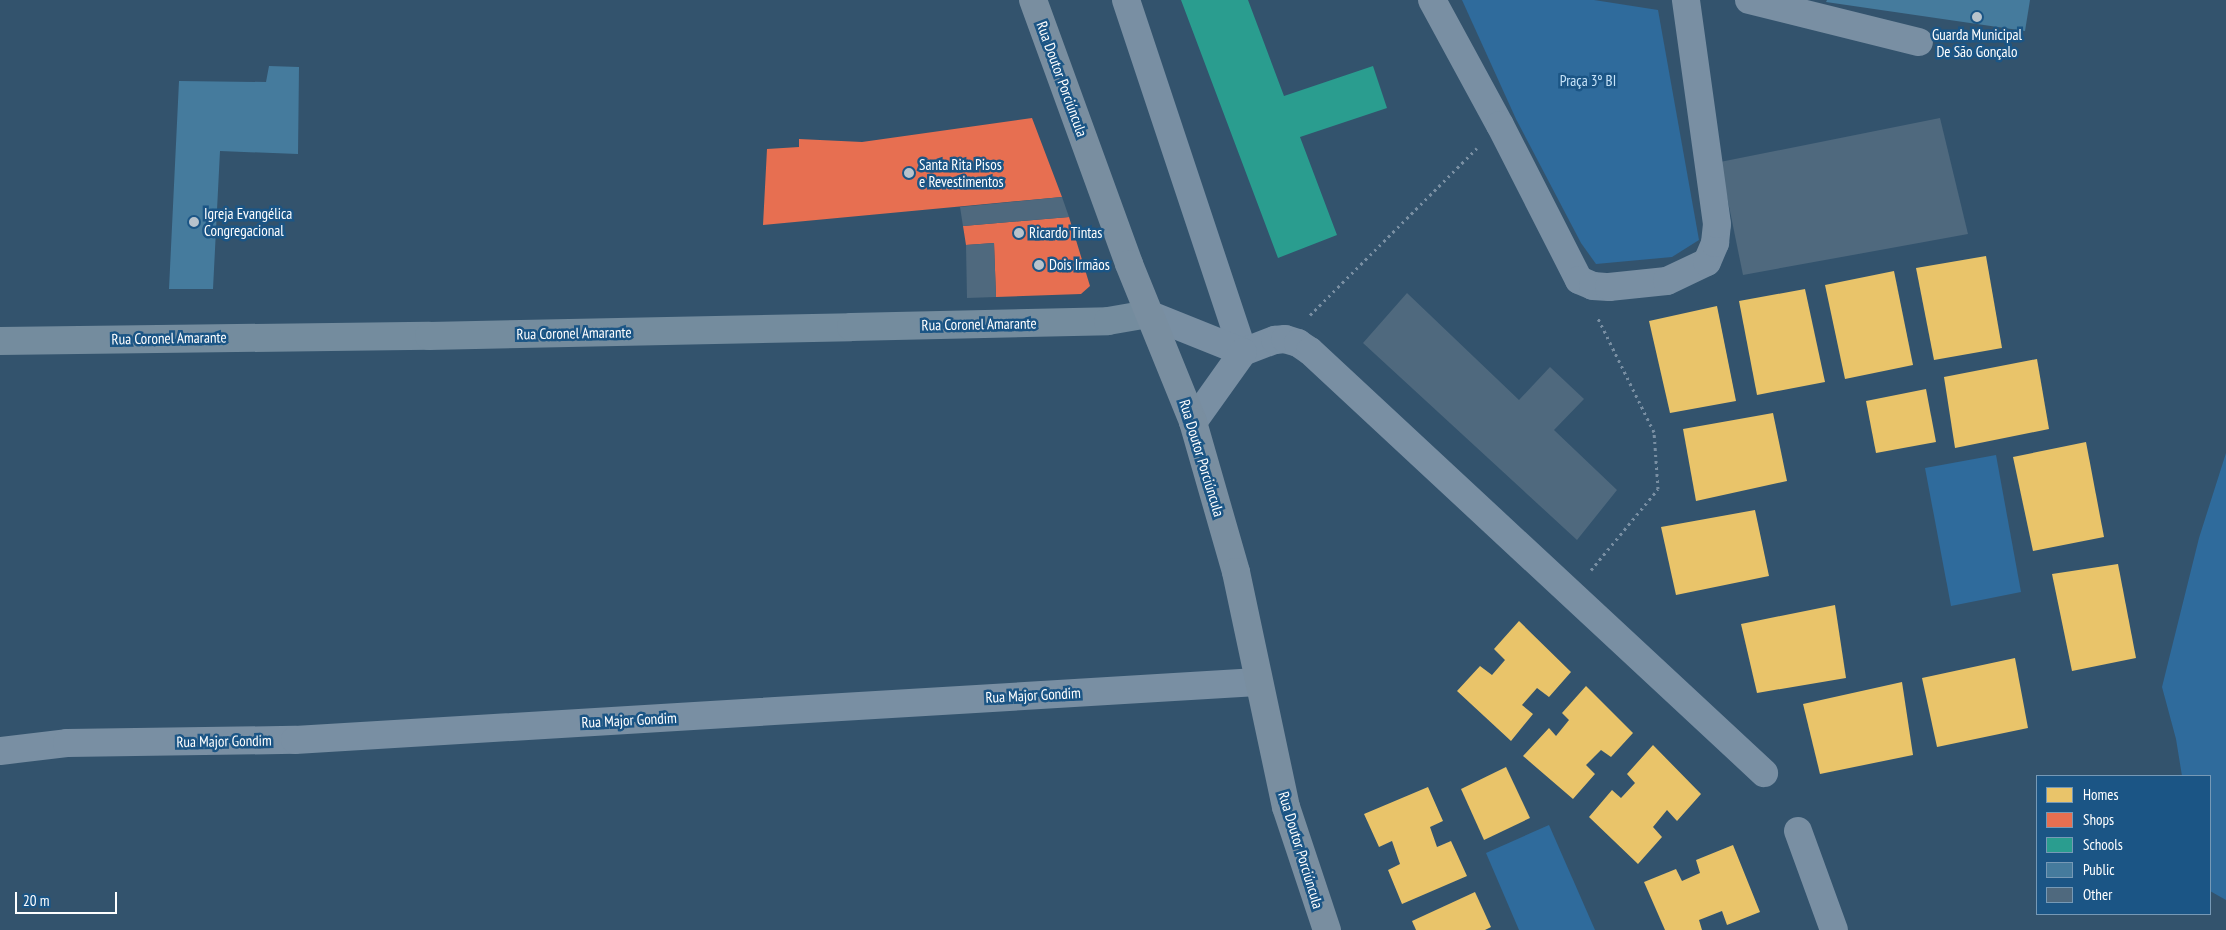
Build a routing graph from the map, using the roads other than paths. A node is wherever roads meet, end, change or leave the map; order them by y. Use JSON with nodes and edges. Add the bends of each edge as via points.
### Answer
{"nodes":[{"id":1,"x":1033,"y":0,"type":"edge"},
{"id":2,"x":1126,"y":0,"type":"edge"},
{"id":3,"x":1432,"y":0,"type":"edge"},
{"id":4,"x":1686,"y":0,"type":"edge"},
{"id":5,"x":1749,"y":0,"type":"edge"},
{"id":6,"x":1918,"y":42,"type":"dead end"},
{"id":7,"x":1148,"y":314,"type":"junction"},
{"id":8,"x":0,"y":341,"type":"edge"},
{"id":9,"x":1243,"y":352,"type":"junction"},
{"id":10,"x":1194,"y":422,"type":"junction"},
{"id":11,"x":1257,"y":682,"type":"junction"},
{"id":12,"x":0,"y":751,"type":"edge"},
{"id":13,"x":1764,"y":773,"type":"dead end"},
{"id":14,"x":1798,"y":831,"type":"dead end"},
{"id":15,"x":1327,"y":930,"type":"edge"},
{"id":16,"x":1834,"y":930,"type":"edge"}],
"edges":[{"from":1,"to":7,"type":"main road","name":"Rua Doutor Porciúncula"},
{"from":2,"to":9,"type":"street"},
{"from":3,"to":4,"type":"street","via":[[1579,280],[1609,288],[1666,281],[1707,262],[1715,244],[1717,224]]},
{"from":5,"to":6,"type":"street"},
{"from":7,"to":8,"type":"main road","name":"Rua Coronel Amarante","via":[[1108,321],[429,336]]},
{"from":7,"to":9,"type":"street"},
{"from":7,"to":10,"type":"main road","name":"Rua Doutor Porciúncula"},
{"from":9,"to":10,"type":"street"},
{"from":9,"to":13,"type":"street","via":[[1285,339],[1310,352]]},
{"from":10,"to":11,"type":"main road","name":"Rua Doutor Porciúncula","via":[[1236,572]]},
{"from":11,"to":12,"type":"street","name":"Rua Major Gondim","via":[[295,740],[66,743]]},
{"from":11,"to":15,"type":"main road","name":"Rua Doutor Porciúncula","via":[[1286,807]]},
{"from":14,"to":16,"type":"street"}]}
